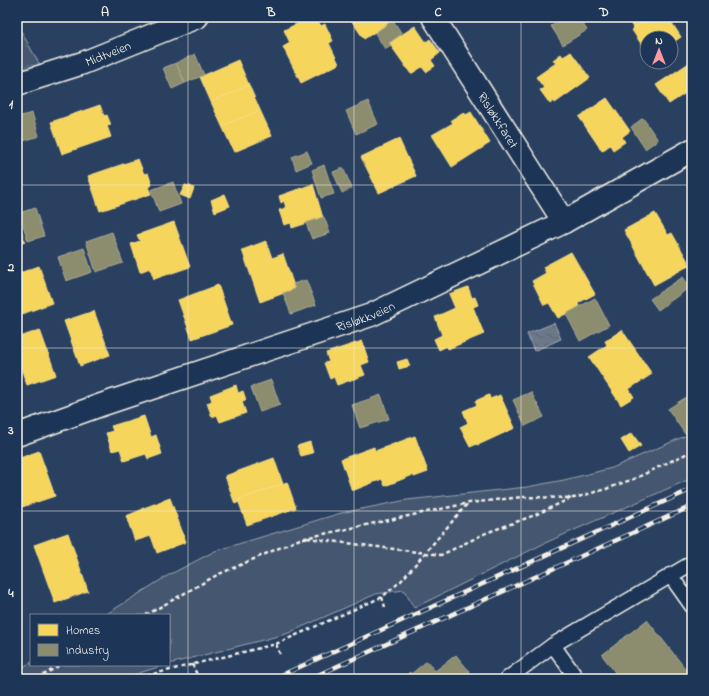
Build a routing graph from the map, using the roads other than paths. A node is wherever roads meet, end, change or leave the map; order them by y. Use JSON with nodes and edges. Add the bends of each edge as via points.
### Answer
{"nodes":[{"id":1,"x":197,"y":17,"type":"edge"},
{"id":2,"x":433,"y":17,"type":"edge"},
{"id":3,"x":17,"y":84,"type":"edge"},
{"id":4,"x":692,"y":150,"type":"edge"},
{"id":5,"x":564,"y":222,"type":"junction"},
{"id":6,"x":17,"y":435,"type":"edge"},
{"id":7,"x":692,"y":563,"type":"edge"},
{"id":8,"x":670,"y":575,"type":"junction"},
{"id":9,"x":692,"y":606,"type":"edge"},
{"id":10,"x":553,"y":645,"type":"junction"},
{"id":11,"x":507,"y":679,"type":"edge"},
{"id":12,"x":577,"y":679,"type":"edge"}],
"edges":[{"from":1,"to":3,"type":"street","name":"Midtveien","via":[[83,63]]},
{"from":2,"to":5,"type":"street","name":"Risløkkfaret"},
{"from":4,"to":5,"type":"street","name":"Risløkkveien"},
{"from":5,"to":6,"type":"street","name":"Risløkkveien","via":[[371,315]]},
{"from":7,"to":8,"type":"lane"},
{"from":8,"to":9,"type":"lane"},
{"from":8,"to":10,"type":"lane"},
{"from":10,"to":11,"type":"lane"},
{"from":10,"to":12,"type":"lane"}]}
